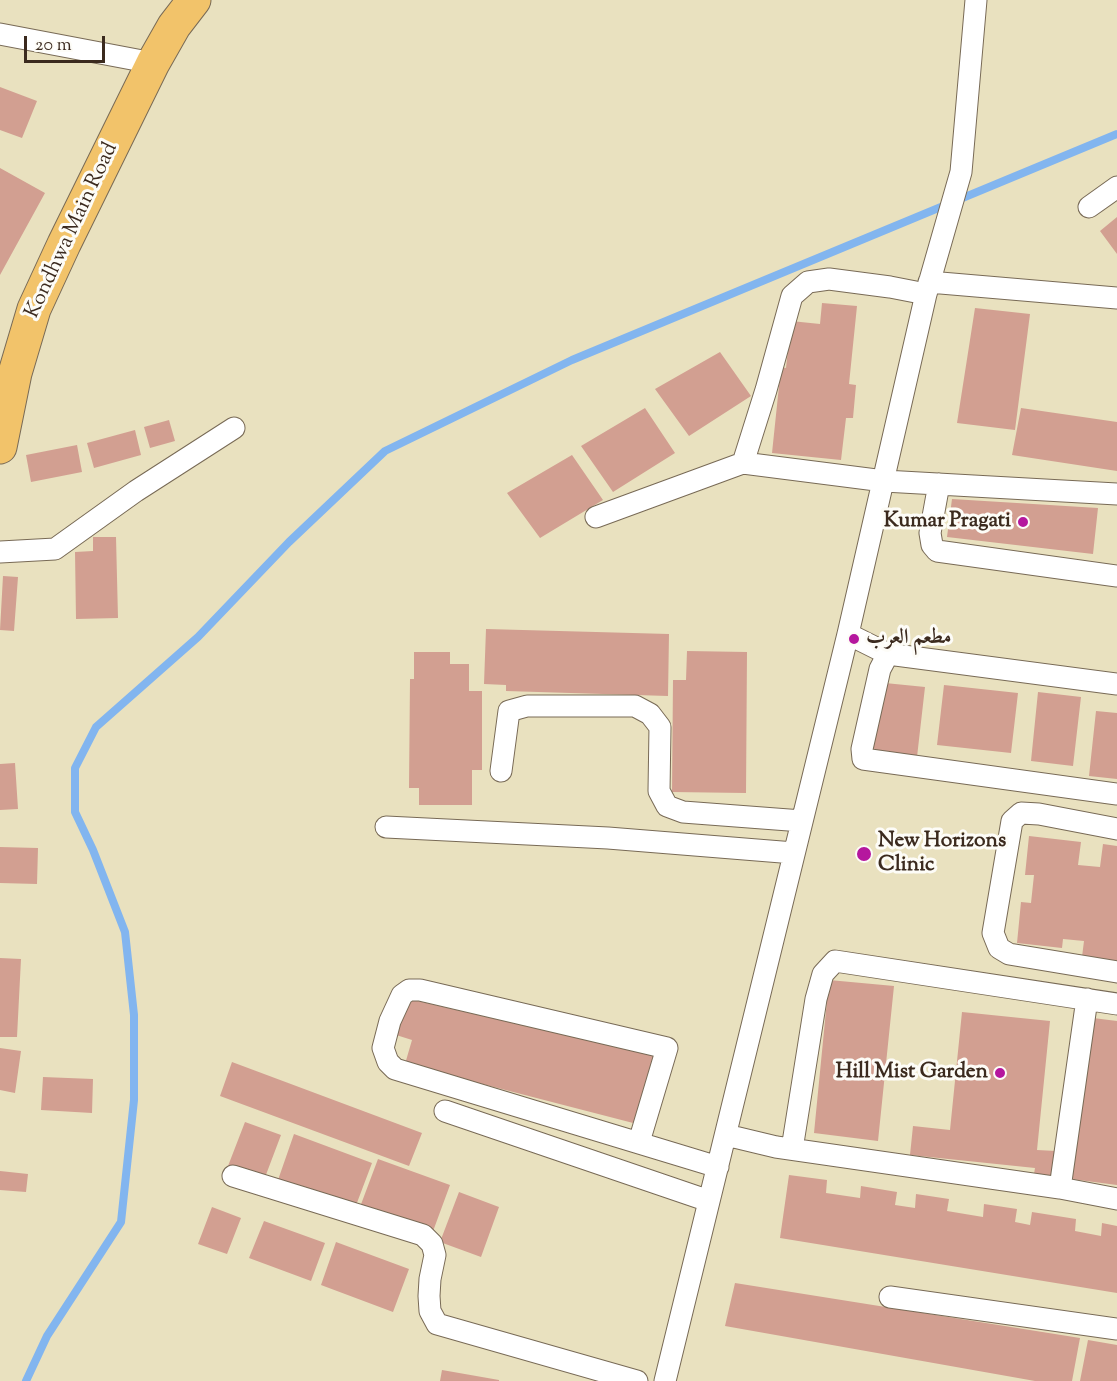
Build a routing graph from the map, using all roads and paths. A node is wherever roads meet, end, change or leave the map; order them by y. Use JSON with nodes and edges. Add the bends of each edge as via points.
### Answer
{"nodes":[{"id":1,"x":194,"y":0,"type":"edge"},
{"id":2,"x":976,"y":0,"type":"edge"},
{"id":3,"x":172,"y":13,"type":"edge"},
{"id":4,"x":0,"y":34,"type":"edge"},
{"id":5,"x":153,"y":63,"type":"junction"},
{"id":6,"x":1117,"y":187,"type":"edge"},
{"id":7,"x":1089,"y":207,"type":"dead end"},
{"id":8,"x":928,"y":288,"type":"junction"},
{"id":9,"x":1117,"y":298,"type":"edge"},
{"id":10,"x":2,"y":428,"type":"edge"},
{"id":11,"x":234,"y":428,"type":"dead end"},
{"id":12,"x":743,"y":463,"type":"junction"},
{"id":13,"x":884,"y":481,"type":"junction"},
{"id":14,"x":939,"y":484,"type":"junction"},
{"id":15,"x":1117,"y":494,"type":"edge"},
{"id":16,"x":596,"y":517,"type":"dead end"},
{"id":17,"x":0,"y":552,"type":"edge"},
{"id":18,"x":1117,"y":576,"type":"edge"},
{"id":19,"x":848,"y":634,"type":"junction"},
{"id":20,"x":888,"y":654,"type":"junction"},
{"id":21,"x":1117,"y":684,"type":"edge"},
{"id":22,"x":501,"y":771,"type":"dead end"},
{"id":23,"x":1117,"y":794,"type":"edge"},
{"id":24,"x":802,"y":822,"type":"junction"},
{"id":25,"x":386,"y":827,"type":"dead end"},
{"id":26,"x":1117,"y":829,"type":"edge"},
{"id":27,"x":794,"y":853,"type":"junction"},
{"id":28,"x":1117,"y":972,"type":"edge"},
{"id":29,"x":1087,"y":999,"type":"junction"},
{"id":30,"x":1117,"y":1004,"type":"edge"},
{"id":31,"x":445,"y":1111,"type":"dead end"},
{"id":32,"x":726,"y":1135,"type":"junction"},
{"id":33,"x":639,"y":1142,"type":"junction"},
{"id":34,"x":792,"y":1149,"type":"junction"},
{"id":35,"x":717,"y":1167,"type":"junction"},
{"id":36,"x":233,"y":1176,"type":"dead end"},
{"id":37,"x":1060,"y":1188,"type":"junction"},
{"id":38,"x":1117,"y":1199,"type":"edge"},
{"id":39,"x":709,"y":1201,"type":"junction"},
{"id":40,"x":890,"y":1297,"type":"dead end"},
{"id":41,"x":1117,"y":1329,"type":"edge"},
{"id":42,"x":637,"y":1381,"type":"edge"},
{"id":43,"x":665,"y":1381,"type":"edge"}],
"edges":[{"from":1,"to":3,"type":"main road","name":"Kondhwa Main Road"},
{"from":2,"to":8,"type":"street","via":[[961,172]]},
{"from":3,"to":5,"type":"main road","name":"Kondhwa Main Road"},
{"from":4,"to":5,"type":"street"},
{"from":5,"to":10,"type":"main road","name":"Kondhwa Main Road","via":[[34,309]]},
{"from":6,"to":7,"type":"street"},
{"from":8,"to":9,"type":"street"},
{"from":8,"to":12,"type":"street","via":[[830,279],[808,282],[792,296]]},
{"from":8,"to":13,"type":"street"},
{"from":11,"to":17,"type":"street","via":[[55,549]]},
{"from":12,"to":13,"type":"street"},
{"from":12,"to":16,"type":"street"},
{"from":13,"to":14,"type":"street"},
{"from":13,"to":19,"type":"street"},
{"from":14,"to":15,"type":"street"},
{"from":14,"to":18,"type":"street","via":[[930,532],[937,551]]},
{"from":19,"to":20,"type":"street"},
{"from":19,"to":24,"type":"street"},
{"from":20,"to":21,"type":"street"},
{"from":20,"to":23,"type":"street","via":[[880,669],[863,759]]},
{"from":22,"to":24,"type":"street","via":[[509,711],[527,706],[635,706],[650,714],[660,727],[659,791],[667,806],[683,812]]},
{"from":24,"to":27,"type":"street"},
{"from":25,"to":27,"type":"street","via":[[608,838]]},
{"from":26,"to":28,"type":"street","via":[[1021,813],[1012,821],[993,933],[999,948],[1009,954]]},
{"from":27,"to":32,"type":"street"},
{"from":29,"to":30,"type":"street"},
{"from":29,"to":34,"type":"street","via":[[835,961],[824,974],[816,999]]},
{"from":29,"to":37,"type":"street"},
{"from":31,"to":39,"type":"street"},
{"from":32,"to":34,"type":"street"},
{"from":32,"to":35,"type":"street"},
{"from":33,"to":33,"type":"street","via":[[667,1048],[420,990],[402,995],[383,1048],[395,1069]]},
{"from":33,"to":35,"type":"street"},
{"from":34,"to":37,"type":"street"},
{"from":35,"to":39,"type":"street"},
{"from":36,"to":42,"type":"street","via":[[423,1235],[432,1244],[435,1255],[429,1296],[430,1311],[437,1324]]},
{"from":37,"to":38,"type":"street"},
{"from":39,"to":43,"type":"street"},
{"from":40,"to":41,"type":"street"}]}
